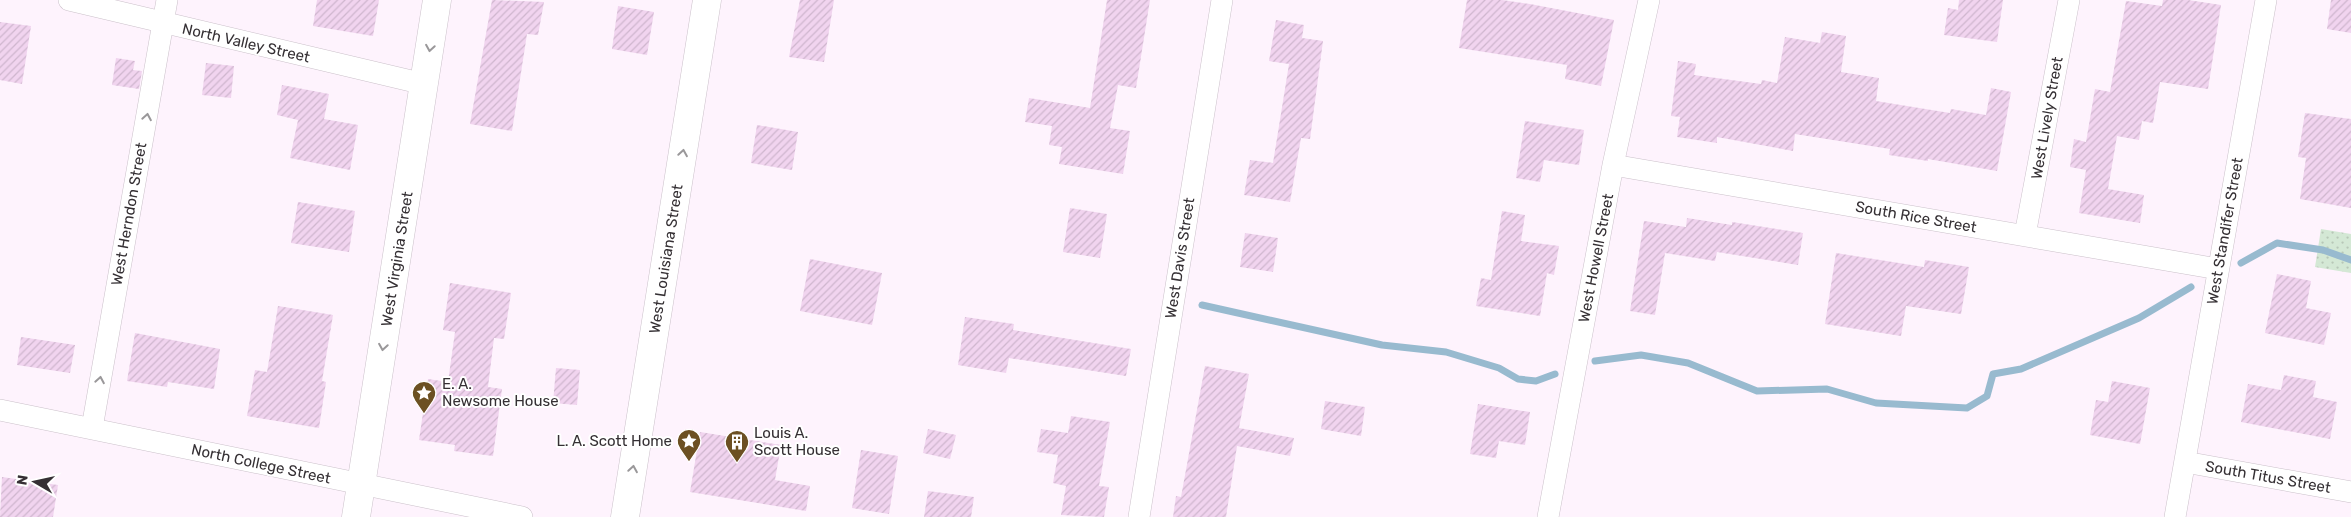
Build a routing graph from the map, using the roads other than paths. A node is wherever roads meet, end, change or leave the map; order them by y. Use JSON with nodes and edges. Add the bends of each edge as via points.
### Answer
{"nodes":[{"id":1,"x":69,"y":0,"type":"edge"},
{"id":2,"x":167,"y":0,"type":"edge"},
{"id":3,"x":437,"y":0,"type":"edge"},
{"id":4,"x":707,"y":0,"type":"edge"},
{"id":5,"x":1222,"y":0,"type":"edge"},
{"id":6,"x":1649,"y":0,"type":"edge"},
{"id":7,"x":2069,"y":0,"type":"edge"},
{"id":8,"x":2266,"y":0,"type":"edge"},
{"id":9,"x":163,"y":23,"type":"junction"},
{"id":10,"x":424,"y":84,"type":"junction"},
{"id":11,"x":1613,"y":165,"type":"junction"},
{"id":12,"x":2025,"y":235,"type":"junction"},
{"id":13,"x":2218,"y":269,"type":"junction"},
{"id":14,"x":0,"y":410,"type":"edge"},
{"id":15,"x":92,"y":428,"type":"junction"},
{"id":16,"x":2184,"y":462,"type":"junction"},
{"id":17,"x":362,"y":485,"type":"junction"},
{"id":18,"x":2351,"y":492,"type":"edge"},
{"id":19,"x":356,"y":517,"type":"edge"},
{"id":20,"x":522,"y":517,"type":"edge"},
{"id":21,"x":626,"y":517,"type":"edge"},
{"id":22,"x":1139,"y":517,"type":"edge"},
{"id":23,"x":1548,"y":517,"type":"edge"},
{"id":24,"x":2175,"y":517,"type":"edge"}],
"edges":[{"from":1,"to":9,"type":"street","name":"North Valley Street"},
{"from":2,"to":9,"type":"street","name":"West Herndon Street"},
{"from":3,"to":10,"type":"main road","name":"West Virginia Street","one_way":true},
{"from":21,"to":4,"type":"main road","name":"West Louisiana Street","one_way":true},
{"from":5,"to":22,"type":"street","name":"West Davis Street"},
{"from":6,"to":11,"type":"street","name":"West Howell Street"},
{"from":7,"to":12,"type":"street","name":"West Lively Street"},
{"from":8,"to":13,"type":"street","name":"West Standifer Street"},
{"from":9,"to":10,"type":"street","name":"North Valley Street"},
{"from":15,"to":9,"type":"street","name":"West Herndon Street","one_way":true},
{"from":10,"to":17,"type":"main road","name":"West Virginia Street","one_way":true},
{"from":11,"to":12,"type":"street","name":"South Rice Street"},
{"from":11,"to":23,"type":"street","name":"West Howell Street"},
{"from":12,"to":13,"type":"street","name":"South Rice Street"},
{"from":13,"to":16,"type":"street","name":"West Standifer Street"},
{"from":14,"to":15,"type":"street","name":"North College Street"},
{"from":15,"to":17,"type":"street","name":"North College Street"},
{"from":16,"to":18,"type":"street","name":"South Titus Street"},
{"from":16,"to":24,"type":"street","name":"West Standifer Street"},
{"from":17,"to":19,"type":"main road","name":"West Virginia Street"},
{"from":17,"to":20,"type":"street","name":"North College Street"}]}
